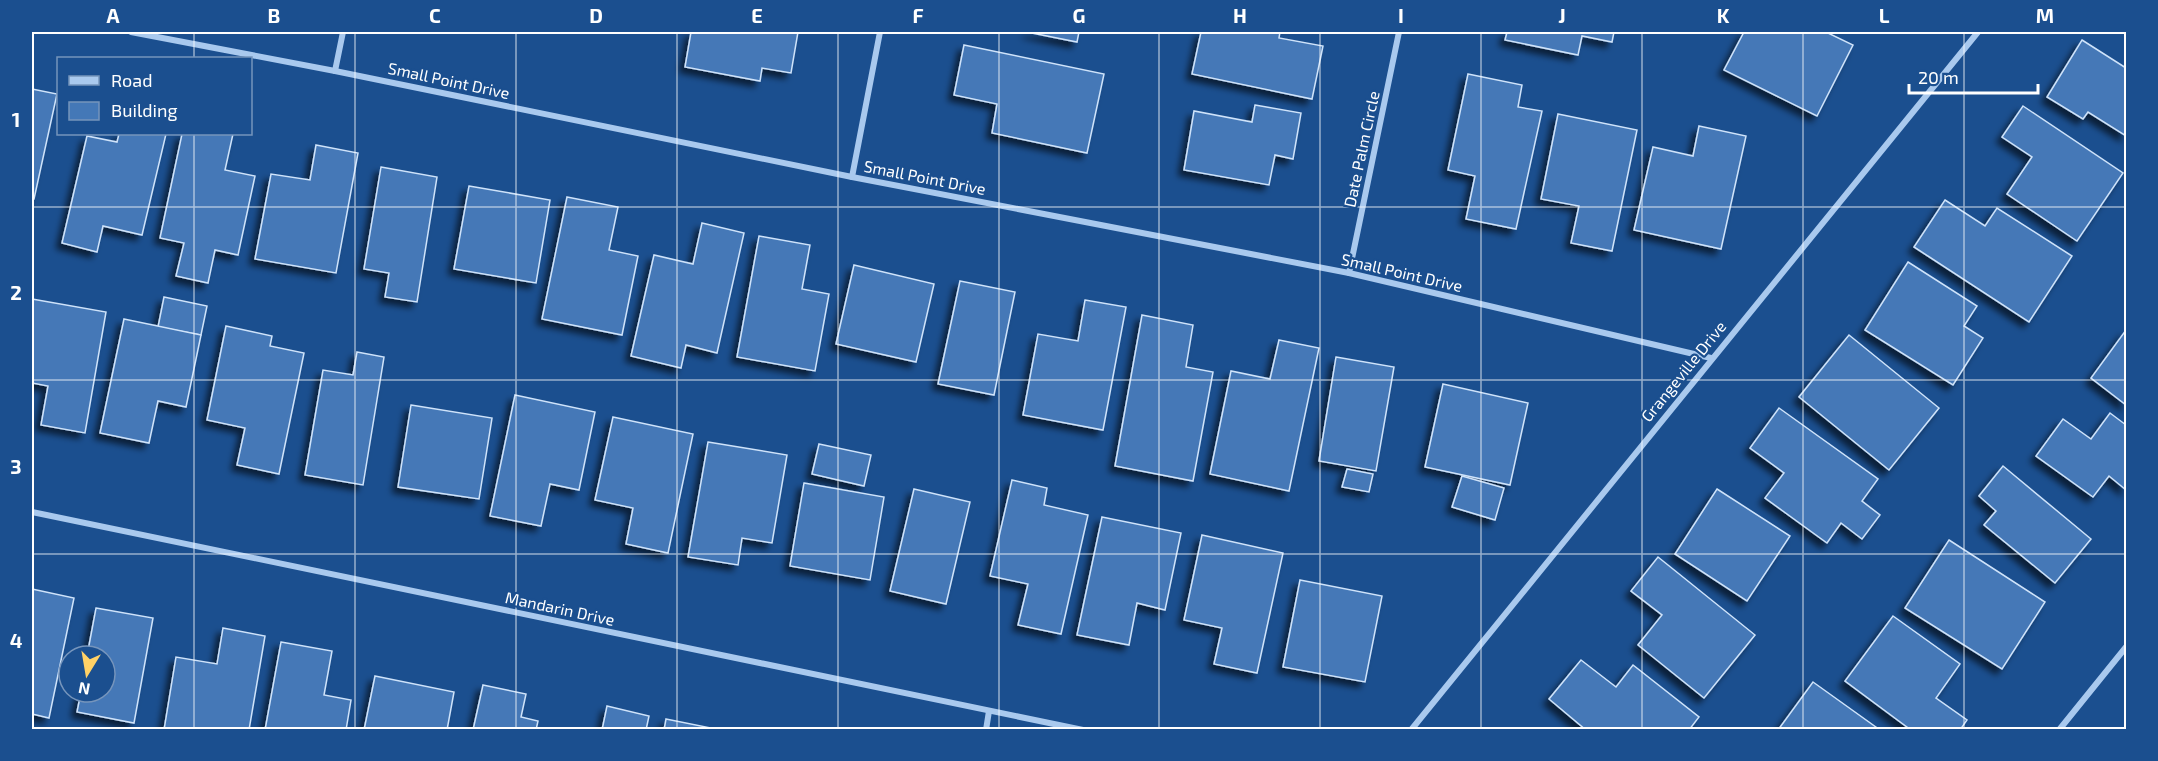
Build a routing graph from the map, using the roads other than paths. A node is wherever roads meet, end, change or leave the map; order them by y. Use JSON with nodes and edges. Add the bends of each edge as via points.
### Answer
{"nodes":[{"id":1,"x":131,"y":32,"type":"edge"},
{"id":2,"x":344,"y":32,"type":"edge"},
{"id":3,"x":880,"y":32,"type":"edge"},
{"id":4,"x":1399,"y":32,"type":"edge"},
{"id":5,"x":1978,"y":32,"type":"edge"},
{"id":6,"x":335,"y":71,"type":"junction"},
{"id":7,"x":852,"y":177,"type":"junction"},
{"id":8,"x":1349,"y":273,"type":"junction"},
{"id":9,"x":1711,"y":358,"type":"junction"},
{"id":10,"x":32,"y":512,"type":"edge"},
{"id":11,"x":2127,"y":647,"type":"edge"},
{"id":12,"x":989,"y":711,"type":"junction"},
{"id":13,"x":986,"y":729,"type":"edge"},
{"id":14,"x":1083,"y":729,"type":"edge"},
{"id":15,"x":1411,"y":729,"type":"edge"},
{"id":16,"x":2059,"y":729,"type":"edge"}],
"edges":[{"from":1,"to":6,"type":"street","name":"Small Point Drive"},
{"from":2,"to":6,"type":"street"},
{"from":3,"to":7,"type":"street"},
{"from":4,"to":8,"type":"street","name":"Date Palm Circle"},
{"from":5,"to":9,"type":"street","name":"Grangeville Drive"},
{"from":6,"to":7,"type":"street","name":"Small Point Drive"},
{"from":7,"to":8,"type":"street","name":"Small Point Drive"},
{"from":8,"to":9,"type":"street","name":"Small Point Drive"},
{"from":9,"to":15,"type":"street","name":"Grangeville Drive"},
{"from":10,"to":12,"type":"street","name":"Mandarin Drive"},
{"from":11,"to":16,"type":"street"},
{"from":12,"to":13,"type":"street"},
{"from":12,"to":14,"type":"street","name":"Mandarin Drive"}]}
